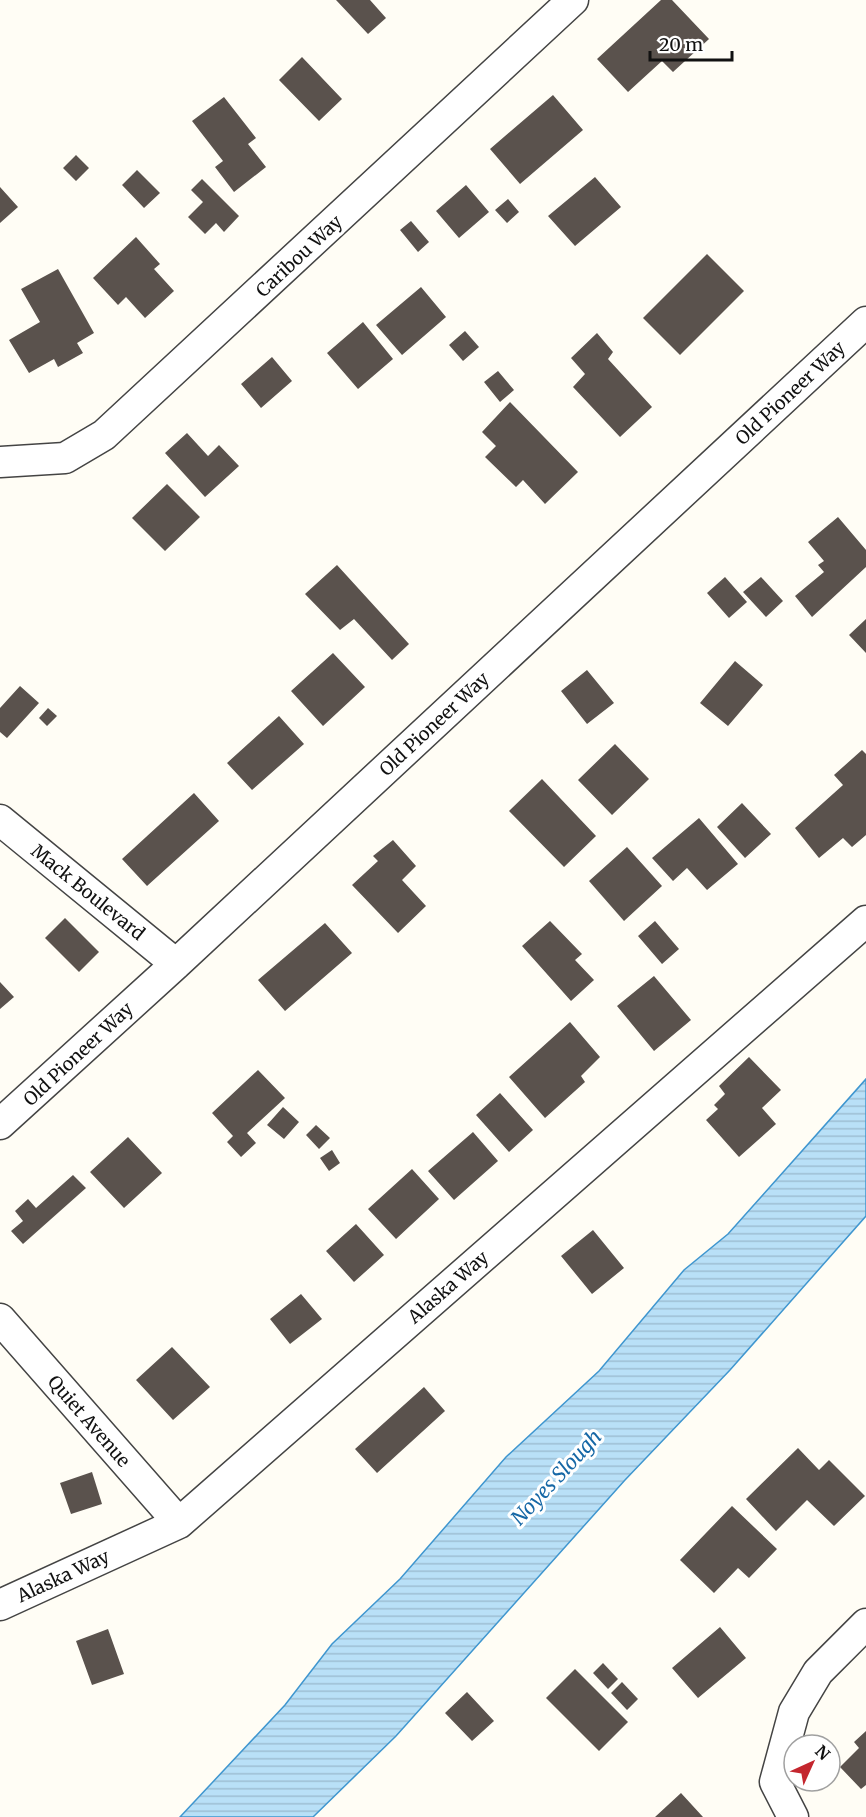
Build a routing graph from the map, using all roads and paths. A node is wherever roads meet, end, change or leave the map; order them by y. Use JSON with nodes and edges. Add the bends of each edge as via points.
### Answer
{"nodes":[{"id":1,"x":573,"y":0,"type":"edge"},
{"id":2,"x":865,"y":326,"type":"edge"},
{"id":3,"x":0,"y":462,"type":"edge"},
{"id":4,"x":0,"y":820,"type":"edge"},
{"id":5,"x":866,"y":921,"type":"edge"},
{"id":6,"x":176,"y":964,"type":"junction"},
{"id":7,"x":0,"y":1124,"type":"edge"},
{"id":8,"x":0,"y":1319,"type":"edge"},
{"id":9,"x":178,"y":1523,"type":"junction"},
{"id":10,"x":0,"y":1605,"type":"edge"},
{"id":11,"x":866,"y":1624,"type":"edge"},
{"id":12,"x":793,"y":1817,"type":"edge"}],
"edges":[{"from":1,"to":3,"type":"street","name":"Caribou Way","via":[[104,435],[65,458]]},
{"from":2,"to":6,"type":"street","name":"Old Pioneer Way"},
{"from":4,"to":6,"type":"street","name":"Mack Boulevard"},
{"from":5,"to":9,"type":"street","name":"Alaska Way"},
{"from":6,"to":7,"type":"street","name":"Old Pioneer Way"},
{"from":8,"to":9,"type":"street","name":"Quiet Avenue"},
{"from":9,"to":10,"type":"street","name":"Alaska Way"},
{"from":11,"to":12,"type":"street","via":[[818,1672],[794,1712],[775,1782]]}]}
